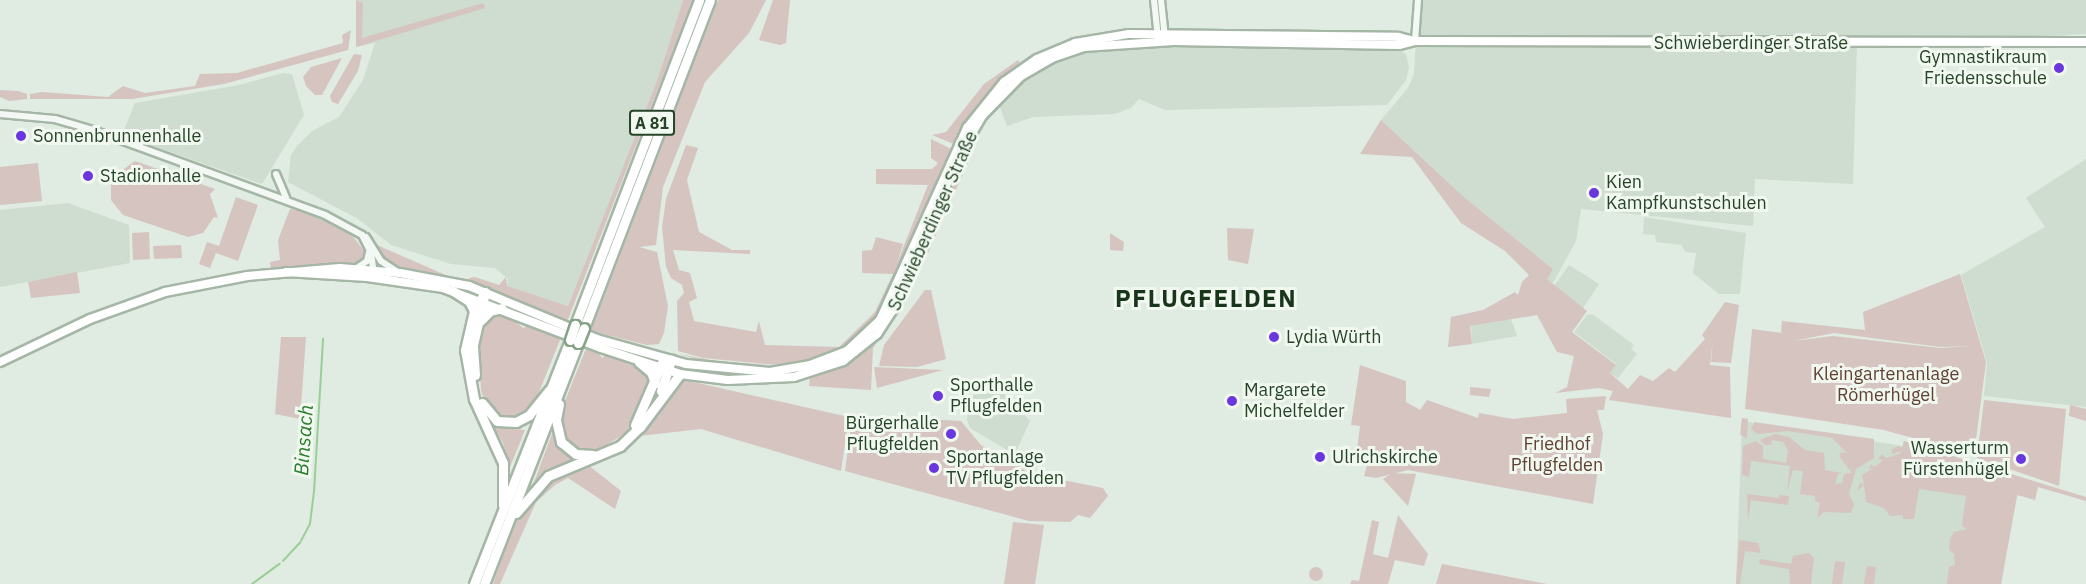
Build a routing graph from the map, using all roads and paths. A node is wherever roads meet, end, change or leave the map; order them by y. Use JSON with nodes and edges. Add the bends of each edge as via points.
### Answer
{"nodes":[{"id":1,"x":699,"y":0,"type":"edge"},
{"id":2,"x":710,"y":0,"type":"edge"},
{"id":3,"x":1154,"y":0,"type":"edge"},
{"id":4,"x":1161,"y":0,"type":"edge"},
{"id":5,"x":1418,"y":0,"type":"edge"},
{"id":6,"x":1162,"y":37,"type":"junction"},
{"id":7,"x":1415,"y":41,"type":"junction"},
{"id":8,"x":2086,"y":42,"type":"edge"},
{"id":9,"x":0,"y":114,"type":"edge"},
{"id":10,"x":276,"y":174,"type":"dead end"},
{"id":11,"x":287,"y":199,"type":"junction"},
{"id":12,"x":362,"y":236,"type":"junction"},
{"id":13,"x":369,"y":246,"type":"junction"},
{"id":14,"x":379,"y":257,"type":"junction"},
{"id":15,"x":357,"y":268,"type":"junction"},
{"id":16,"x":282,"y":272,"type":"junction"},
{"id":17,"x":375,"y":272,"type":"junction"},
{"id":18,"x":400,"y":273,"type":"junction"},
{"id":19,"x":453,"y":291,"type":"junction"},
{"id":20,"x":483,"y":298,"type":"junction"},
{"id":21,"x":502,"y":308,"type":"junction"},
{"id":22,"x":474,"y":312,"type":"junction"},
{"id":23,"x":479,"y":322,"type":"junction"},
{"id":24,"x":580,"y":327,"type":"junction"},
{"id":25,"x":574,"y":341,"type":"junction"},
{"id":26,"x":668,"y":359,"type":"junction"},
{"id":27,"x":0,"y":362,"type":"edge"},
{"id":28,"x":639,"y":362,"type":"junction"},
{"id":29,"x":664,"y":369,"type":"junction"},
{"id":30,"x":680,"y":374,"type":"junction"},
{"id":31,"x":655,"y":383,"type":"junction"},
{"id":32,"x":562,"y":385,"type":"junction"},
{"id":33,"x":551,"y":388,"type":"junction"},
{"id":34,"x":659,"y":399,"type":"junction"},
{"id":35,"x":503,"y":511,"type":"junction"},
{"id":36,"x":509,"y":522,"type":"junction"},
{"id":37,"x":474,"y":584,"type":"edge"},
{"id":38,"x":484,"y":584,"type":"edge"}],
"edges":[{"from":1,"to":24,"type":"highway","number":"A 81"},
{"from":2,"to":24,"type":"highway","number":"A 81"},
{"from":3,"to":6,"type":"street"},
{"from":4,"to":6,"type":"street"},
{"from":5,"to":7,"type":"street"},
{"from":6,"to":7,"type":"main road","name":"Schwieberdinger Straße"},
{"from":6,"to":26,"type":"main road","name":"Schwieberdinger Straße","via":[[1118,35],[1075,43],[1037,59],[1004,82],[963,137],[880,320],[844,353],[770,372],[727,370]]},
{"from":6,"to":30,"type":"main road","name":"Schwieberdinger Straße","via":[[1073,50],[1040,64],[1010,84],[988,107],[968,139],[881,330],[843,362],[794,377],[728,380]]},
{"from":7,"to":8,"type":"main road","name":"Schwieberdinger Straße"},
{"from":9,"to":11,"type":"street","via":[[55,119]]},
{"from":10,"to":11,"type":"street"},
{"from":11,"to":12,"type":"street"},
{"from":12,"to":13,"type":"street"},
{"from":12,"to":14,"type":"street","via":[[371,242]]},
{"from":13,"to":15,"type":"street","via":[[367,261]]},
{"from":13,"to":17,"type":"street"},
{"from":14,"to":17,"type":"street"},
{"from":14,"to":18,"type":"street"},
{"from":15,"to":16,"type":"main road"},
{"from":15,"to":17,"type":"main road"},
{"from":16,"to":17,"type":"main road"},
{"from":16,"to":27,"type":"main road","via":[[198,284],[135,301]]},
{"from":17,"to":18,"type":"main road"},
{"from":17,"to":19,"type":"main road"},
{"from":18,"to":20,"type":"main road"},
{"from":19,"to":20,"type":"main road"},
{"from":19,"to":22,"type":"highway","via":[[469,301]]},
{"from":20,"to":21,"type":"main road","name":"Schwieberdinger Straße"},
{"from":20,"to":22,"type":"highway","number":"A 81"},
{"from":20,"to":23,"type":"highway","number":"A 81"},
{"from":20,"to":26,"type":"main road","name":"Schwieberdinger Straße","via":[[597,339]]},
{"from":21,"to":23,"type":"highway","via":[[490,311]]},
{"from":21,"to":28,"type":"main road","name":"Schwieberdinger Straße"},
{"from":22,"to":35,"type":"highway","number":"A 81","via":[[466,340],[467,367],[478,408],[503,463]]},
{"from":23,"to":33,"type":"highway","number":"A 81","via":[[473,362],[478,393],[488,414],[501,422],[521,421]]},
{"from":24,"to":25,"type":"highway","number":"A 81","bridge":true},
{"from":25,"to":32,"type":"highway","number":"A 81"},
{"from":25,"to":33,"type":"highway","number":"A 81"},
{"from":26,"to":29,"type":"highway"},
{"from":28,"to":29,"type":"main road","name":"Schwieberdinger Straße"},
{"from":28,"to":31,"type":"highway","via":[[651,372]]},
{"from":29,"to":30,"type":"main road","name":"Schwieberdinger Straße"},
{"from":29,"to":31,"type":"highway","number":"A 81"},
{"from":29,"to":34,"type":"highway","number":"A 81"},
{"from":30,"to":34,"type":"highway","number":"A 81"},
{"from":31,"to":32,"type":"highway","number":"A 81","via":[[630,432],[613,446],[589,456],[570,451],[558,436]]},
{"from":32,"to":36,"type":"highway","number":"A 81"},
{"from":33,"to":35,"type":"highway","number":"A 81"},
{"from":34,"to":36,"type":"highway","number":"A 81","via":[[640,427],[620,446],[548,476]]},
{"from":35,"to":37,"type":"highway","number":"A 81"},
{"from":36,"to":38,"type":"highway","number":"A 81"}]}
